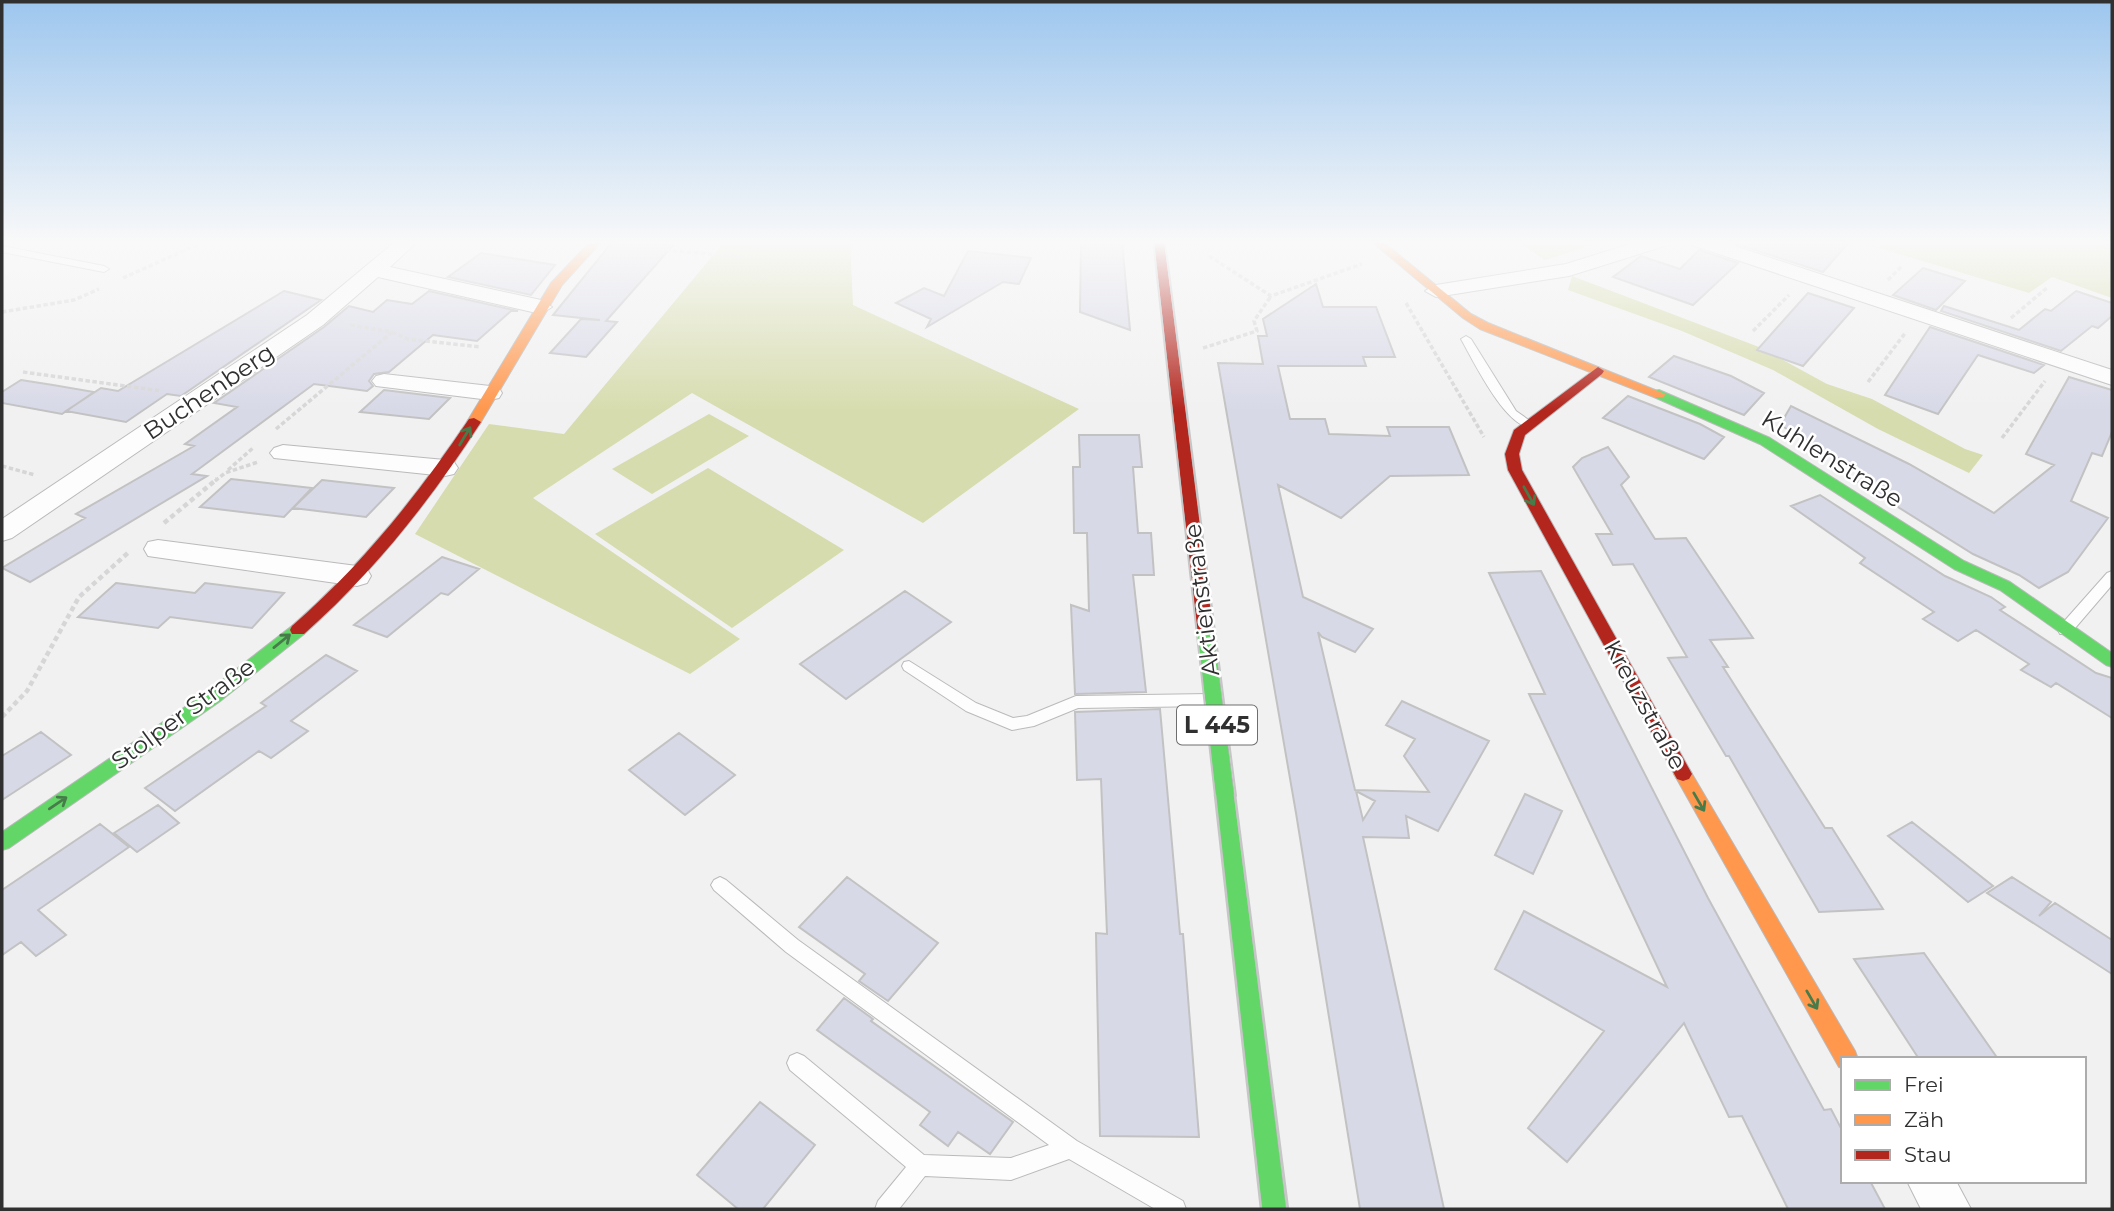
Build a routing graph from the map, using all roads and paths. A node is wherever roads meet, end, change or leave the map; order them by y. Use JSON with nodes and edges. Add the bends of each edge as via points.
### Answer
{"nodes":[{"id":1,"x":342,"y":298,"type":"edge"},
{"id":2,"x":491,"y":298,"type":"edge"},
{"id":3,"x":547,"y":298,"type":"edge"},
{"id":4,"x":1165,"y":298,"type":"edge"},
{"id":5,"x":1270,"y":298,"type":"edge"},
{"id":6,"x":1403,"y":298,"type":"edge"},
{"id":7,"x":1445,"y":298,"type":"edge"},
{"id":8,"x":1786,"y":298,"type":"edge"},
{"id":9,"x":1873,"y":298,"type":"edge"},
{"id":10,"x":2036,"y":298,"type":"edge"},
{"id":11,"x":539,"y":309,"type":"junction"},
{"id":12,"x":1921,"y":313,"type":"junction"},
{"id":13,"x":315,"y":320,"type":"junction"},
{"id":14,"x":1753,"y":331,"type":"dead end"},
{"id":15,"x":392,"y":332,"type":"junction"},
{"id":16,"x":1989,"y":337,"type":"junction"},
{"id":17,"x":1466,"y":339,"type":"dead end"},
{"id":18,"x":514,"y":351,"type":"junction"},
{"id":19,"x":1172,"y":355,"type":"junction"},
{"id":20,"x":2056,"y":361,"type":"junction"},
{"id":21,"x":1598,"y":371,"type":"junction"},
{"id":22,"x":23,"y":372,"type":"dead end"},
{"id":23,"x":2110,"y":376,"type":"edge"},
{"id":24,"x":384,"y":381,"type":"dead end"},
{"id":25,"x":1868,"y":382,"type":"dead end"},
{"id":26,"x":491,"y":393,"type":"junction"},
{"id":27,"x":201,"y":398,"type":"junction"},
{"id":28,"x":1524,"y":429,"type":"junction"},
{"id":29,"x":2001,"y":438,"type":"dead end"},
{"id":30,"x":273,"y":441,"type":"junction"},
{"id":31,"x":1512,"y":454,"type":"junction"},
{"id":32,"x":445,"y":468,"type":"junction"},
{"id":33,"x":225,"y":472,"type":"junction"},
{"id":34,"x":2,"y":532,"type":"edge"},
{"id":35,"x":150,"y":541,"type":"junction"},
{"id":36,"x":356,"y":576,"type":"junction"},
{"id":37,"x":2112,"y":576,"type":"edge"},
{"id":38,"x":2065,"y":630,"type":"junction"},
{"id":39,"x":2112,"y":661,"type":"edge"},
{"id":40,"x":909,"y":666,"type":"dead end"},
{"id":41,"x":1214,"y":700,"type":"junction"},
{"id":42,"x":2,"y":717,"type":"edge"},
{"id":43,"x":2,"y":842,"type":"edge"},
{"id":44,"x":720,"y":885,"type":"dead end"},
{"id":45,"x":1846,"y":1057,"type":"edge"},
{"id":46,"x":797,"y":1063,"type":"dead end"},
{"id":47,"x":1070,"y":1148,"type":"junction"},
{"id":48,"x":920,"y":1165,"type":"junction"},
{"id":49,"x":1930,"y":1183,"type":"edge"},
{"id":50,"x":886,"y":1209,"type":"edge"},
{"id":51,"x":1175,"y":1209,"type":"edge"},
{"id":52,"x":1274,"y":1209,"type":"edge"},
{"id":53,"x":1948,"y":1209,"type":"edge"}],
"edges":[{"from":1,"to":13,"type":"street","name":"Buchenberg"},
{"from":2,"to":11,"type":"street"},
{"from":3,"to":11,"type":"street","name":"Stolper Straße"},
{"from":4,"to":19,"type":"street","name":"Aktienstraße","number":"L 445"},
{"from":5,"to":19,"type":"path","via":[[1254,321],[1257,331]]},
{"from":6,"to":31,"type":"path","via":[[1484,438]]},
{"from":7,"to":21,"type":"street","name":"Kuhlenstraße","via":[[1467,316],[1506,336]]},
{"from":8,"to":14,"type":"path"},
{"from":9,"to":12,"type":"street"},
{"from":10,"to":16,"type":"path"},
{"from":11,"to":18,"type":"street","name":"Stolper Straße"},
{"from":12,"to":16,"type":"street"},
{"from":12,"to":25,"type":"path"},
{"from":13,"to":15,"type":"path"},
{"from":13,"to":27,"type":"street","name":"Buchenberg"},
{"from":15,"to":18,"type":"path","via":[[408,339]]},
{"from":15,"to":30,"type":"path"},
{"from":16,"to":20,"type":"street"},
{"from":17,"to":28,"type":"lane"},
{"from":18,"to":26,"type":"street","name":"Stolper Straße"},
{"from":19,"to":41,"type":"street","name":"Aktienstraße","number":"L 445"},
{"from":20,"to":23,"type":"street"},
{"from":20,"to":29,"type":"path","via":[[2036,396]]},
{"from":21,"to":28,"type":"street"},
{"from":21,"to":38,"type":"street","name":"Kuhlenstraße","via":[[1765,441],[1959,565],[2005,586]]},
{"from":22,"to":27,"type":"path"},
{"from":24,"to":26,"type":"street"},
{"from":32,"to":26,"type":"street","name":"Stolper Straße","one_way":true},
{"from":27,"to":34,"type":"street","name":"Buchenberg"},
{"from":28,"to":31,"type":"street","via":[[1514,441]]},
{"from":30,"to":32,"type":"street"},
{"from":30,"to":33,"type":"path"},
{"from":30,"to":33,"type":"path"},
{"from":31,"to":45,"type":"street","name":"Kreuzstraße","one_way":true,"via":[[1515,470],[1650,716]]},
{"from":32,"to":36,"type":"street","name":"Stolper Straße"},
{"from":33,"to":35,"type":"path"},
{"from":35,"to":36,"type":"street"},
{"from":35,"to":42,"type":"path","via":[[79,597],[27,691]]},
{"from":43,"to":36,"type":"street","name":"Stolper Straße","one_way":true,"via":[[230,682]]},
{"from":37,"to":38,"type":"lane"},
{"from":38,"to":39,"type":"street","name":"Kuhlenstraße"},
{"from":40,"to":41,"type":"lane","via":[[971,707],[1012,724],[1029,723],[1076,702]]},
{"from":41,"to":52,"type":"street","name":"Aktienstraße","number":"L 445"},
{"from":44,"to":47,"type":"lane","via":[[792,946]]},
{"from":46,"to":48,"type":"lane"},
{"from":47,"to":48,"type":"lane","via":[[1011,1169]]},
{"from":47,"to":51,"type":"lane"},
{"from":48,"to":50,"type":"lane"},
{"from":49,"to":53,"type":"street"}]}
